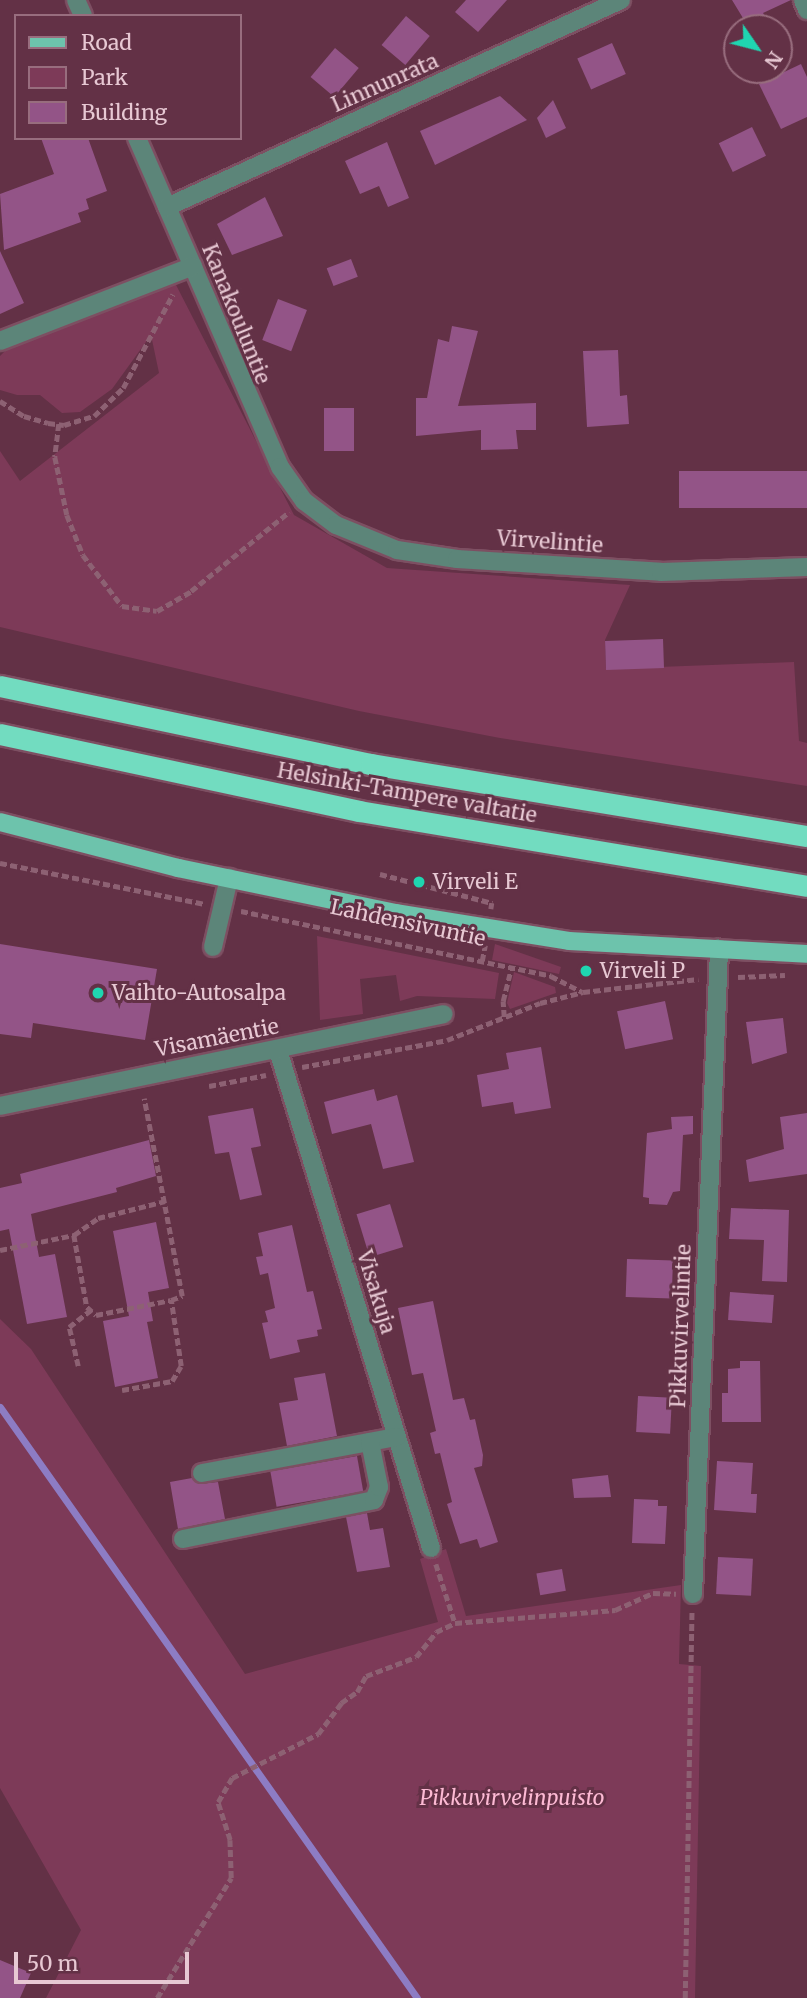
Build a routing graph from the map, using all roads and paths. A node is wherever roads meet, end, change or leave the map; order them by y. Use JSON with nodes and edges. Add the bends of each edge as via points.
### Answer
{"nodes":[{"id":1,"x":621,"y":0,"type":"edge"},
{"id":2,"x":803,"y":0,"type":"edge"},
{"id":3,"x":807,"y":10,"type":"edge"},
{"id":4,"x":138,"y":140,"type":"edge"},
{"id":5,"x":167,"y":207,"type":"junction"},
{"id":6,"x":187,"y":268,"type":"junction"},
{"id":7,"x":0,"y":341,"type":"edge"},
{"id":8,"x":0,"y":401,"type":"edge"},
{"id":9,"x":59,"y":424,"type":"junction"},
{"id":10,"x":304,"y":501,"type":"junction"},
{"id":11,"x":807,"y":566,"type":"edge"},
{"id":12,"x":0,"y":686,"type":"edge"},
{"id":13,"x":0,"y":734,"type":"edge"},
{"id":14,"x":0,"y":822,"type":"edge"},
{"id":15,"x":807,"y":836,"type":"edge"},
{"id":16,"x":0,"y":863,"type":"edge"},
{"id":17,"x":229,"y":878,"type":"junction"},
{"id":18,"x":807,"y":886,"type":"edge"},
{"id":19,"x":221,"y":907,"type":"junction"},
{"id":20,"x":212,"y":947,"type":"dead end"},
{"id":21,"x":719,"y":949,"type":"junction"},
{"id":22,"x":807,"y":954,"type":"edge"},
{"id":23,"x":511,"y":968,"type":"junction"},
{"id":24,"x":794,"y":975,"type":"dead end"},
{"id":25,"x":718,"y":977,"type":"junction"},
{"id":26,"x":444,"y":1014,"type":"dead end"},
{"id":27,"x":505,"y":1017,"type":"dead end"},
{"id":28,"x":278,"y":1050,"type":"junction"},
{"id":29,"x":144,"y":1099,"type":"dead end"},
{"id":30,"x":0,"y":1106,"type":"edge"},
{"id":31,"x":165,"y":1201,"type":"junction"},
{"id":32,"x":74,"y":1235,"type":"junction"},
{"id":33,"x":0,"y":1250,"type":"edge"},
{"id":34,"x":171,"y":1300,"type":"junction"},
{"id":35,"x":91,"y":1310,"type":"junction"},
{"id":36,"x":78,"y":1366,"type":"dead end"},
{"id":37,"x":122,"y":1390,"type":"dead end"},
{"id":38,"x":397,"y":1437,"type":"junction"},
{"id":39,"x":370,"y":1442,"type":"junction"},
{"id":40,"x":202,"y":1473,"type":"dead end"},
{"id":41,"x":183,"y":1539,"type":"dead end"},
{"id":42,"x":431,"y":1548,"type":"joint"},
{"id":43,"x":653,"y":1593,"type":"dead end"},
{"id":44,"x":693,"y":1594,"type":"joint"},
{"id":45,"x":455,"y":1623,"type":"junction"},
{"id":46,"x":157,"y":1998,"type":"edge"},
{"id":47,"x":685,"y":1998,"type":"edge"}],
"edges":[{"from":1,"to":5,"type":"street","name":"Linnunrata"},
{"from":2,"to":3,"type":"street"},
{"from":4,"to":5,"type":"street","name":"Kanakouluntie"},
{"from":5,"to":6,"type":"street","name":"Kanakouluntie"},
{"from":6,"to":7,"type":"street"},
{"from":6,"to":9,"type":"path","via":[[123,388],[94,416]]},
{"from":6,"to":10,"type":"street","name":"Kanakouluntie","via":[[258,424]]},
{"from":8,"to":9,"type":"path","via":[[24,416]]},
{"from":9,"to":10,"type":"path","via":[[55,457],[67,515],[83,555],[122,606],[156,611],[179,598]]},
{"from":10,"to":11,"type":"street","name":"Virvelintie","via":[[336,526],[365,540],[457,559],[661,572]]},
{"from":12,"to":15,"type":"highway","name":"Helsinki-Tampere valtatie","via":[[371,764]]},
{"from":13,"to":18,"type":"highway","name":"Helsinki-Tampere valtatie","via":[[359,811]]},
{"from":14,"to":17,"type":"main road","name":"Lahdensivuntie"},
{"from":16,"to":19,"type":"path","name":"Lahdensivuntie"},
{"from":17,"to":19,"type":"street"},
{"from":17,"to":21,"type":"main road","name":"Lahdensivuntie","via":[[395,913],[569,941]]},
{"from":19,"to":20,"type":"street"},
{"from":19,"to":23,"type":"path","name":"Lahdensivuntie"},
{"from":21,"to":22,"type":"main road","name":"Lahdensivuntie"},
{"from":21,"to":25,"type":"street","name":"Pikkuvirvelintie"},
{"from":23,"to":25,"type":"path","name":"Lahdensivuntie","via":[[551,976],[583,992]]},
{"from":23,"to":27,"type":"path","via":[[503,1001]]},
{"from":24,"to":25,"type":"path","name":"Lahdensivuntie"},
{"from":25,"to":44,"type":"street","name":"Pikkuvirvelintie"},
{"from":26,"to":28,"type":"street","name":"Visamäentie"},
{"from":28,"to":30,"type":"street","name":"Visamäentie"},
{"from":28,"to":38,"type":"street","name":"Visakuja"},
{"from":29,"to":31,"type":"path"},
{"from":31,"to":32,"type":"path","via":[[98,1218]]},
{"from":31,"to":34,"type":"path","via":[[182,1296]]},
{"from":32,"to":33,"type":"path"},
{"from":32,"to":35,"type":"path"},
{"from":34,"to":35,"type":"path","via":[[96,1315]]},
{"from":34,"to":37,"type":"path","via":[[181,1366],[172,1381]]},
{"from":35,"to":36,"type":"path","via":[[69,1327]]},
{"from":38,"to":39,"type":"street"},
{"from":38,"to":42,"type":"street","name":"Visakuja"},
{"from":39,"to":40,"type":"street"},
{"from":39,"to":41,"type":"street","via":[[379,1487],[373,1500]]},
{"from":42,"to":45,"type":"path"},
{"from":43,"to":45,"type":"path","via":[[615,1610]]},
{"from":44,"to":47,"type":"path"},
{"from":45,"to":46,"type":"path","via":[[436,1632],[416,1657],[366,1676],[318,1734],[232,1778],[218,1802],[230,1840],[231,1878]]}]}
